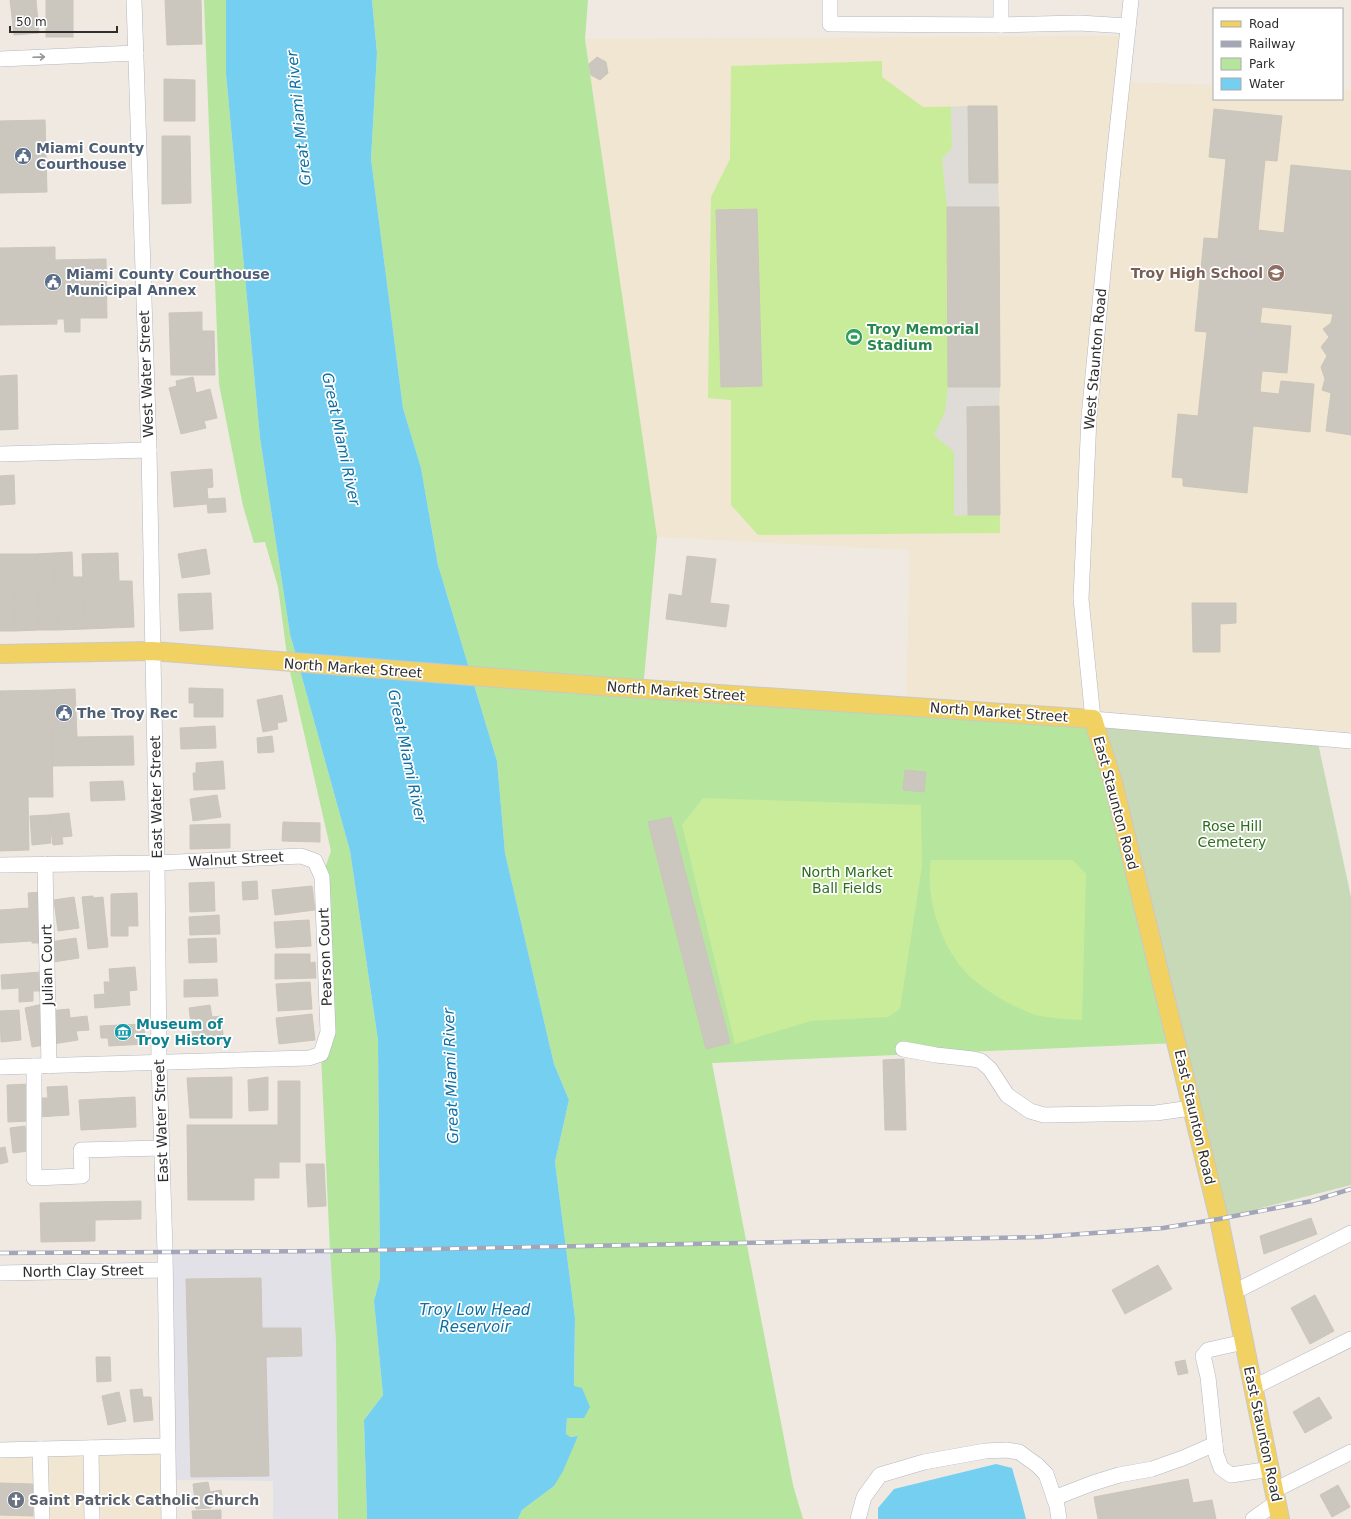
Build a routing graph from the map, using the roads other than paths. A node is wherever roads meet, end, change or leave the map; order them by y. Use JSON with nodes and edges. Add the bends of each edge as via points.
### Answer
{"nodes":[{"id":1,"x":134,"y":0,"type":"edge"},
{"id":2,"x":830,"y":0,"type":"edge"},
{"id":3,"x":1001,"y":0,"type":"edge"},
{"id":4,"x":1131,"y":0,"type":"edge"},
{"id":5,"x":1001,"y":26,"type":"junction"},
{"id":6,"x":1128,"y":26,"type":"junction"},
{"id":7,"x":136,"y":53,"type":"junction"},
{"id":8,"x":0,"y":59,"type":"edge"},
{"id":9,"x":149,"y":450,"type":"junction"},
{"id":10,"x":0,"y":454,"type":"edge"},
{"id":11,"x":152,"y":651,"type":"junction"},
{"id":12,"x":0,"y":654,"type":"edge"},
{"id":13,"x":1093,"y":719,"type":"junction"},
{"id":14,"x":1351,"y":741,"type":"edge"},
{"id":15,"x":315,"y":861,"type":"joint"},
{"id":16,"x":157,"y":863,"type":"junction"},
{"id":17,"x":45,"y":864,"type":"junction"},
{"id":18,"x":0,"y":865,"type":"edge"},
{"id":19,"x":903,"y":1049,"type":"dead end"},
{"id":20,"x":159,"y":1062,"type":"junction"},
{"id":21,"x":42,"y":1066,"type":"junction"},
{"id":22,"x":0,"y":1067,"type":"edge"},
{"id":23,"x":1191,"y":1108,"type":"junction"},
{"id":24,"x":162,"y":1148,"type":"junction"},
{"id":25,"x":1351,"y":1234,"type":"edge"},
{"id":26,"x":165,"y":1270,"type":"junction"},
{"id":27,"x":0,"y":1273,"type":"edge"},
{"id":28,"x":1234,"y":1292,"type":"junction"},
{"id":29,"x":1351,"y":1339,"type":"edge"},
{"id":30,"x":1244,"y":1342,"type":"junction"},
{"id":31,"x":1254,"y":1387,"type":"junction"},
{"id":32,"x":1215,"y":1444,"type":"junction"},
{"id":33,"x":167,"y":1446,"type":"junction"},
{"id":34,"x":91,"y":1448,"type":"junction"},
{"id":35,"x":40,"y":1449,"type":"junction"},
{"id":36,"x":0,"y":1450,"type":"edge"},
{"id":37,"x":1351,"y":1452,"type":"edge"},
{"id":38,"x":1271,"y":1469,"type":"junction"},
{"id":39,"x":1054,"y":1498,"type":"junction"},
{"id":40,"x":1277,"y":1504,"type":"edge"},
{"id":41,"x":42,"y":1519,"type":"edge"},
{"id":42,"x":92,"y":1519,"type":"edge"},
{"id":43,"x":168,"y":1519,"type":"edge"},
{"id":44,"x":858,"y":1519,"type":"edge"},
{"id":45,"x":1059,"y":1519,"type":"edge"},
{"id":46,"x":1253,"y":1519,"type":"edge"}],
"edges":[{"from":1,"to":7,"type":"street","name":"West Water Street"},
{"from":2,"to":5,"type":"street","via":[[830,24]]},
{"from":3,"to":5,"type":"street"},
{"from":4,"to":6,"type":"street","name":"West Staunton Road"},
{"from":5,"to":6,"type":"street","via":[[1080,22]]},
{"from":6,"to":13,"type":"street","name":"West Staunton Road","via":[[1089,417],[1081,599]]},
{"from":8,"to":7,"type":"street","one_way":true},
{"from":7,"to":9,"type":"street","name":"West Water Street"},
{"from":9,"to":10,"type":"street"},
{"from":9,"to":11,"type":"street","name":"West Water Street"},
{"from":11,"to":12,"type":"main road","name":"North Market Street"},
{"from":11,"to":13,"type":"main road","name":"North Market Street","via":[[614,687]]},
{"from":11,"to":16,"type":"street","name":"East Water Street"},
{"from":13,"to":14,"type":"street","name":"North Market Street"},
{"from":13,"to":23,"type":"main road","name":"East Staunton Road","via":[[1113,782]]},
{"from":15,"to":16,"type":"street","name":"Walnut Street","via":[[301,856]]},
{"from":15,"to":20,"type":"street","name":"Pearson Court","via":[[322,877],[328,1032],[321,1054],[309,1058]]},
{"from":16,"to":17,"type":"street","name":"Walnut Street"},
{"from":16,"to":20,"type":"street","name":"East Water Street"},
{"from":17,"to":18,"type":"street","name":"Walnut Street"},
{"from":17,"to":21,"type":"street","name":"Julian Court"},
{"from":19,"to":23,"type":"street","via":[[981,1061],[990,1069],[1007,1095],[1030,1111],[1044,1115],[1156,1113]]},
{"from":20,"to":21,"type":"street"},
{"from":20,"to":24,"type":"street","name":"East Water Street"},
{"from":21,"to":22,"type":"street"},
{"from":21,"to":24,"type":"street","name":"Julian Court","via":[[34,1178],[82,1176],[81,1150]]},
{"from":23,"to":28,"type":"main road","name":"East Staunton Road","via":[[1219,1219]]},
{"from":24,"to":26,"type":"street","name":"East Water Street"},
{"from":25,"to":28,"type":"street"},
{"from":26,"to":27,"type":"street","name":"North Clay Street"},
{"from":26,"to":33,"type":"street","name":"East Water Street"},
{"from":28,"to":30,"type":"main road","name":"East Staunton Road"},
{"from":29,"to":31,"type":"street"},
{"from":30,"to":31,"type":"main road","name":"East Staunton Road"},
{"from":30,"to":32,"type":"street","via":[[1208,1350],[1203,1356],[1208,1377]]},
{"from":31,"to":38,"type":"main road","name":"East Staunton Road"},
{"from":32,"to":38,"type":"street","via":[[1221,1468],[1231,1475]]},
{"from":32,"to":39,"type":"street","via":[[1183,1458],[1093,1483]]},
{"from":33,"to":34,"type":"street"},
{"from":33,"to":43,"type":"street","name":"East Water Street"},
{"from":34,"to":35,"type":"street"},
{"from":34,"to":42,"type":"street"},
{"from":35,"to":36,"type":"street"},
{"from":35,"to":41,"type":"street"},
{"from":37,"to":40,"type":"street"},
{"from":38,"to":40,"type":"main road","name":"East Staunton Road"},
{"from":39,"to":44,"type":"street","via":[[1046,1474],[1019,1452],[985,1451],[924,1462],[880,1476],[864,1497]]},
{"from":39,"to":45,"type":"street"},
{"from":40,"to":46,"type":"street"}]}
